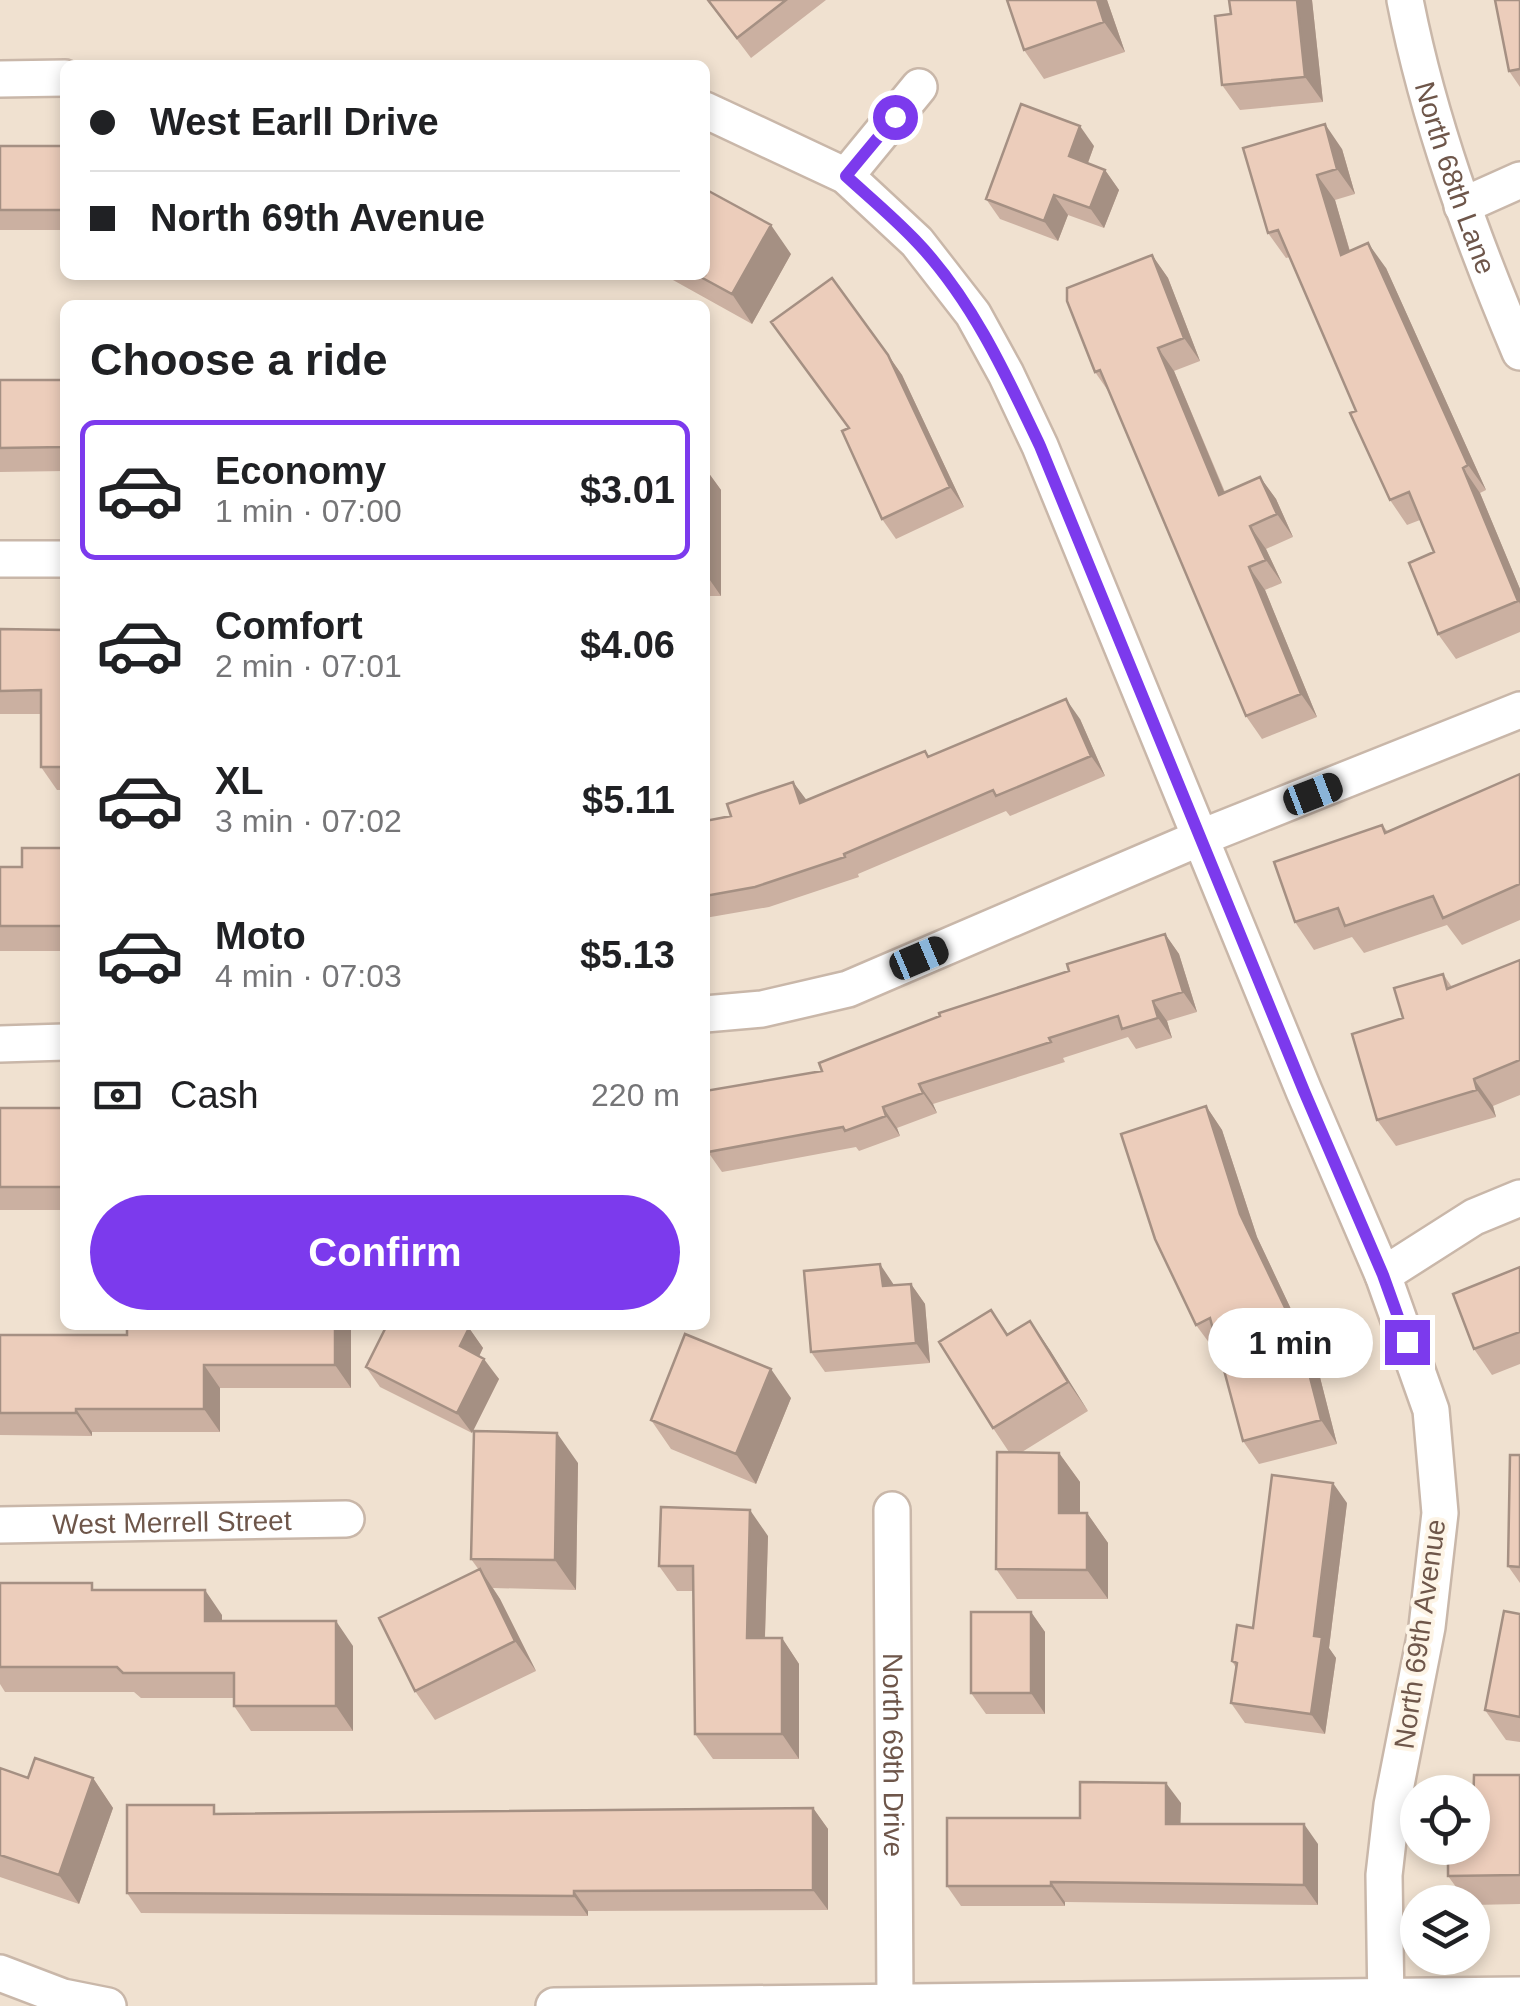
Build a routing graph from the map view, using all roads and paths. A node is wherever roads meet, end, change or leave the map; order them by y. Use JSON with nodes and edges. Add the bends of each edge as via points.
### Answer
{"nodes":[{"id":1,"x":1405,"y":0,"type":"edge"},
{"id":2,"x":60,"y":78,"type":"edge"},
{"id":3,"x":0,"y":79,"type":"edge"},
{"id":4,"x":919,"y":87,"type":"dead end"},
{"id":5,"x":710,"y":112,"type":"edge"},
{"id":6,"x":846,"y":176,"type":"junction"},
{"id":7,"x":1520,"y":180,"type":"edge"},
{"id":8,"x":1462,"y":206,"type":"junction"},
{"id":9,"x":1520,"y":352,"type":"edge"},
{"id":10,"x":0,"y":559,"type":"edge"},
{"id":11,"x":60,"y":559,"type":"edge"},
{"id":12,"x":1520,"y":710,"type":"edge"},
{"id":13,"x":1202,"y":837,"type":"junction"},
{"id":14,"x":710,"y":1014,"type":"edge"},
{"id":15,"x":60,"y":1042,"type":"edge"},
{"id":16,"x":0,"y":1044,"type":"edge"},
{"id":17,"x":1520,"y":1198,"type":"edge"},
{"id":18,"x":1383,"y":1275,"type":"junction"},
{"id":19,"x":892,"y":1510,"type":"dead end"},
{"id":20,"x":346,"y":1520,"type":"dead end"},
{"id":21,"x":0,"y":1525,"type":"edge"},
{"id":22,"x":0,"y":1973,"type":"edge"},
{"id":23,"x":1520,"y":1994,"type":"edge"},
{"id":24,"x":895,"y":2000,"type":"junction"},
{"id":25,"x":1386,"y":2001,"type":"edge"},
{"id":26,"x":108,"y":2006,"type":"edge"},
{"id":27,"x":554,"y":2006,"type":"edge"}],
"edges":[{"from":1,"to":8,"type":"street","name":"North 68th Lane"},
{"from":2,"to":3,"type":"street"},
{"from":4,"to":6,"type":"street"},
{"from":5,"to":6,"type":"street","name":"North 69th Avenue"},
{"from":6,"to":13,"type":"street","name":"North 69th Avenue","via":[[917,242],[972,314],[1006,374]]},
{"from":7,"to":8,"type":"street"},
{"from":8,"to":9,"type":"street","name":"North 68th Lane"},
{"from":10,"to":11,"type":"street"},
{"from":12,"to":13,"type":"street"},
{"from":13,"to":14,"type":"street","via":[[848,989]]},
{"from":13,"to":18,"type":"street","name":"North 69th Avenue"},
{"from":15,"to":16,"type":"street"},
{"from":17,"to":18,"type":"street","via":[[1474,1217]]},
{"from":18,"to":25,"type":"street","name":"North 69th Avenue","via":[[1431,1410],[1440,1513],[1384,1876]]},
{"from":19,"to":24,"type":"street","name":"North 69th Drive"},
{"from":20,"to":21,"type":"street","name":"West Merrell Street"},
{"from":22,"to":26,"type":"street"},
{"from":23,"to":25,"type":"street"},
{"from":24,"to":25,"type":"street"},
{"from":24,"to":27,"type":"street"}]}
